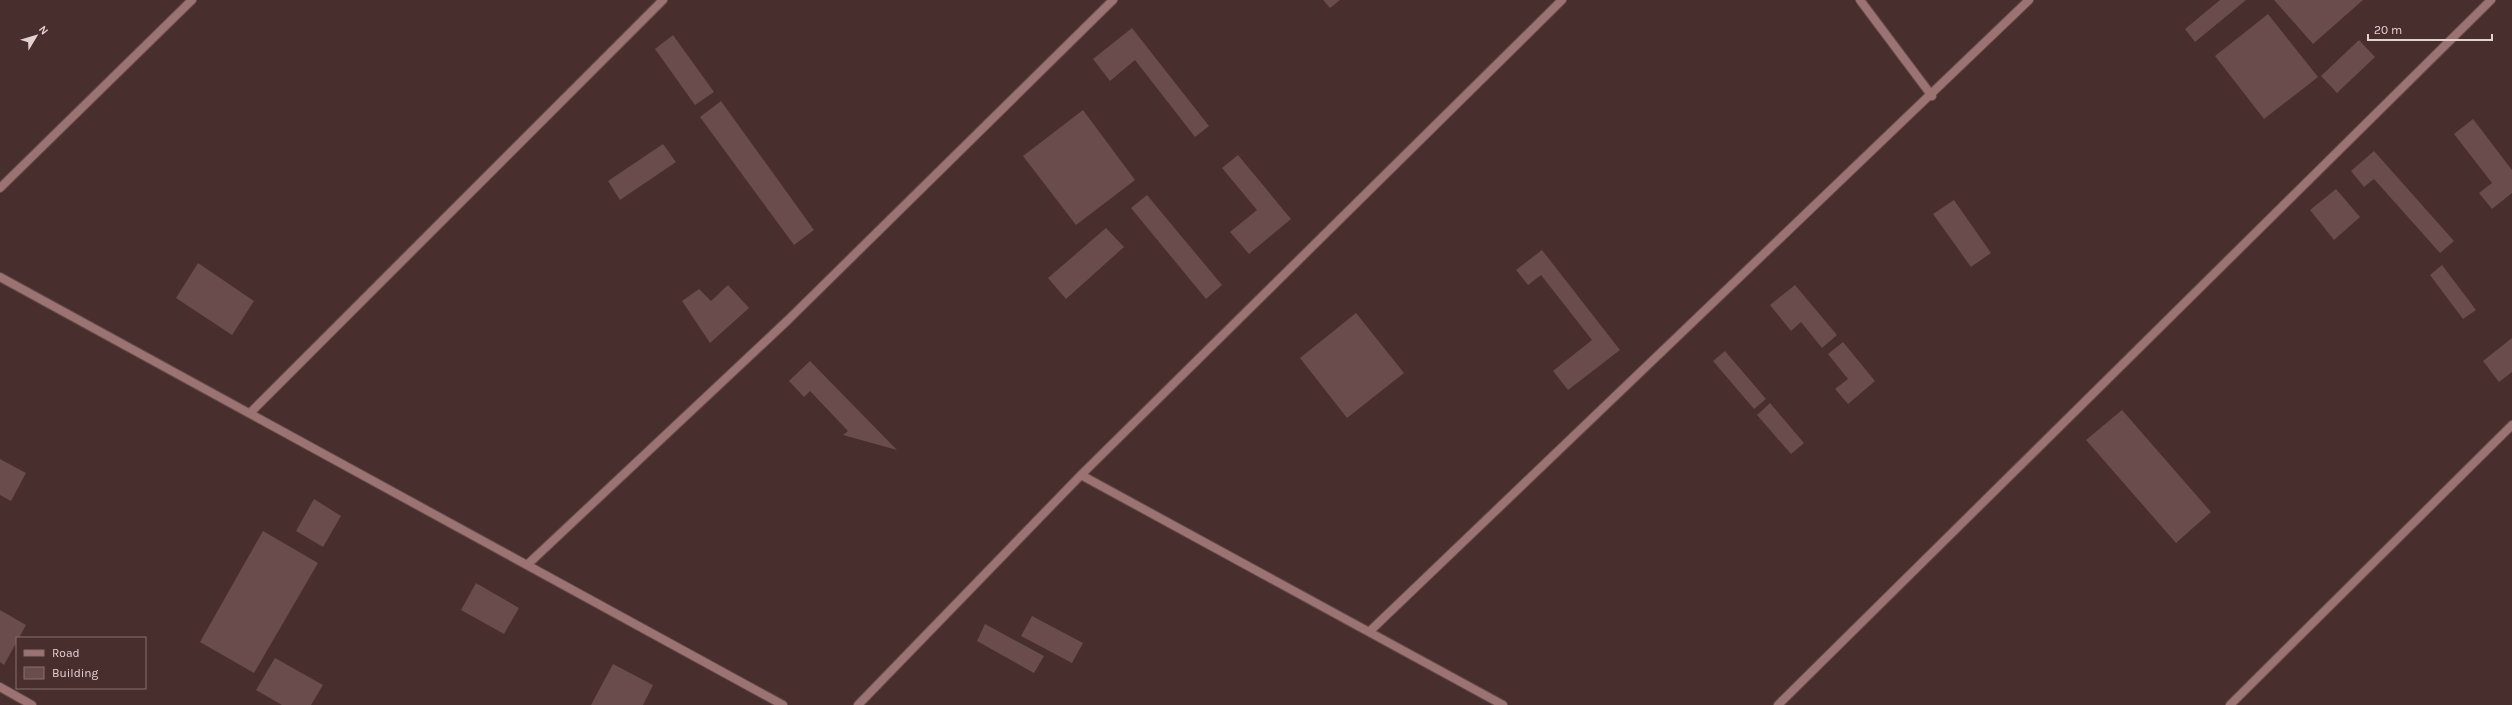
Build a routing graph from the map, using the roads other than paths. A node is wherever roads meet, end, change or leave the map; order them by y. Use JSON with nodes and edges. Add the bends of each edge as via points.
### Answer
{"nodes":[{"id":1,"x":192,"y":0,"type":"edge"},
{"id":2,"x":664,"y":0,"type":"edge"},
{"id":3,"x":1113,"y":0,"type":"edge"},
{"id":4,"x":1562,"y":0,"type":"edge"},
{"id":5,"x":1860,"y":0,"type":"edge"},
{"id":6,"x":2029,"y":0,"type":"edge"},
{"id":7,"x":2491,"y":0,"type":"edge"},
{"id":8,"x":1932,"y":96,"type":"junction"},
{"id":9,"x":0,"y":188,"type":"edge"},
{"id":10,"x":0,"y":277,"type":"edge"},
{"id":11,"x":250,"y":413,"type":"junction"},
{"id":12,"x":2512,"y":425,"type":"edge"},
{"id":13,"x":1081,"y":475,"type":"junction"},
{"id":14,"x":527,"y":565,"type":"junction"},
{"id":15,"x":1369,"y":632,"type":"junction"},
{"id":16,"x":0,"y":687,"type":"edge"},
{"id":17,"x":32,"y":705,"type":"edge"},
{"id":18,"x":783,"y":705,"type":"edge"},
{"id":19,"x":858,"y":705,"type":"edge"},
{"id":20,"x":1502,"y":705,"type":"edge"},
{"id":21,"x":1778,"y":705,"type":"edge"},
{"id":22,"x":2230,"y":705,"type":"edge"}],
"edges":[{"from":1,"to":9,"type":"street"},
{"from":2,"to":11,"type":"street"},
{"from":3,"to":14,"type":"street","via":[[788,320]]},
{"from":4,"to":13,"type":"street"},
{"from":5,"to":8,"type":"street"},
{"from":6,"to":8,"type":"street"},
{"from":7,"to":21,"type":"street"},
{"from":8,"to":15,"type":"street"},
{"from":10,"to":11,"type":"street"},
{"from":11,"to":14,"type":"street"},
{"from":12,"to":22,"type":"street"},
{"from":13,"to":15,"type":"street"},
{"from":13,"to":19,"type":"street"},
{"from":14,"to":18,"type":"street"},
{"from":15,"to":20,"type":"street"},
{"from":16,"to":17,"type":"street"}]}
